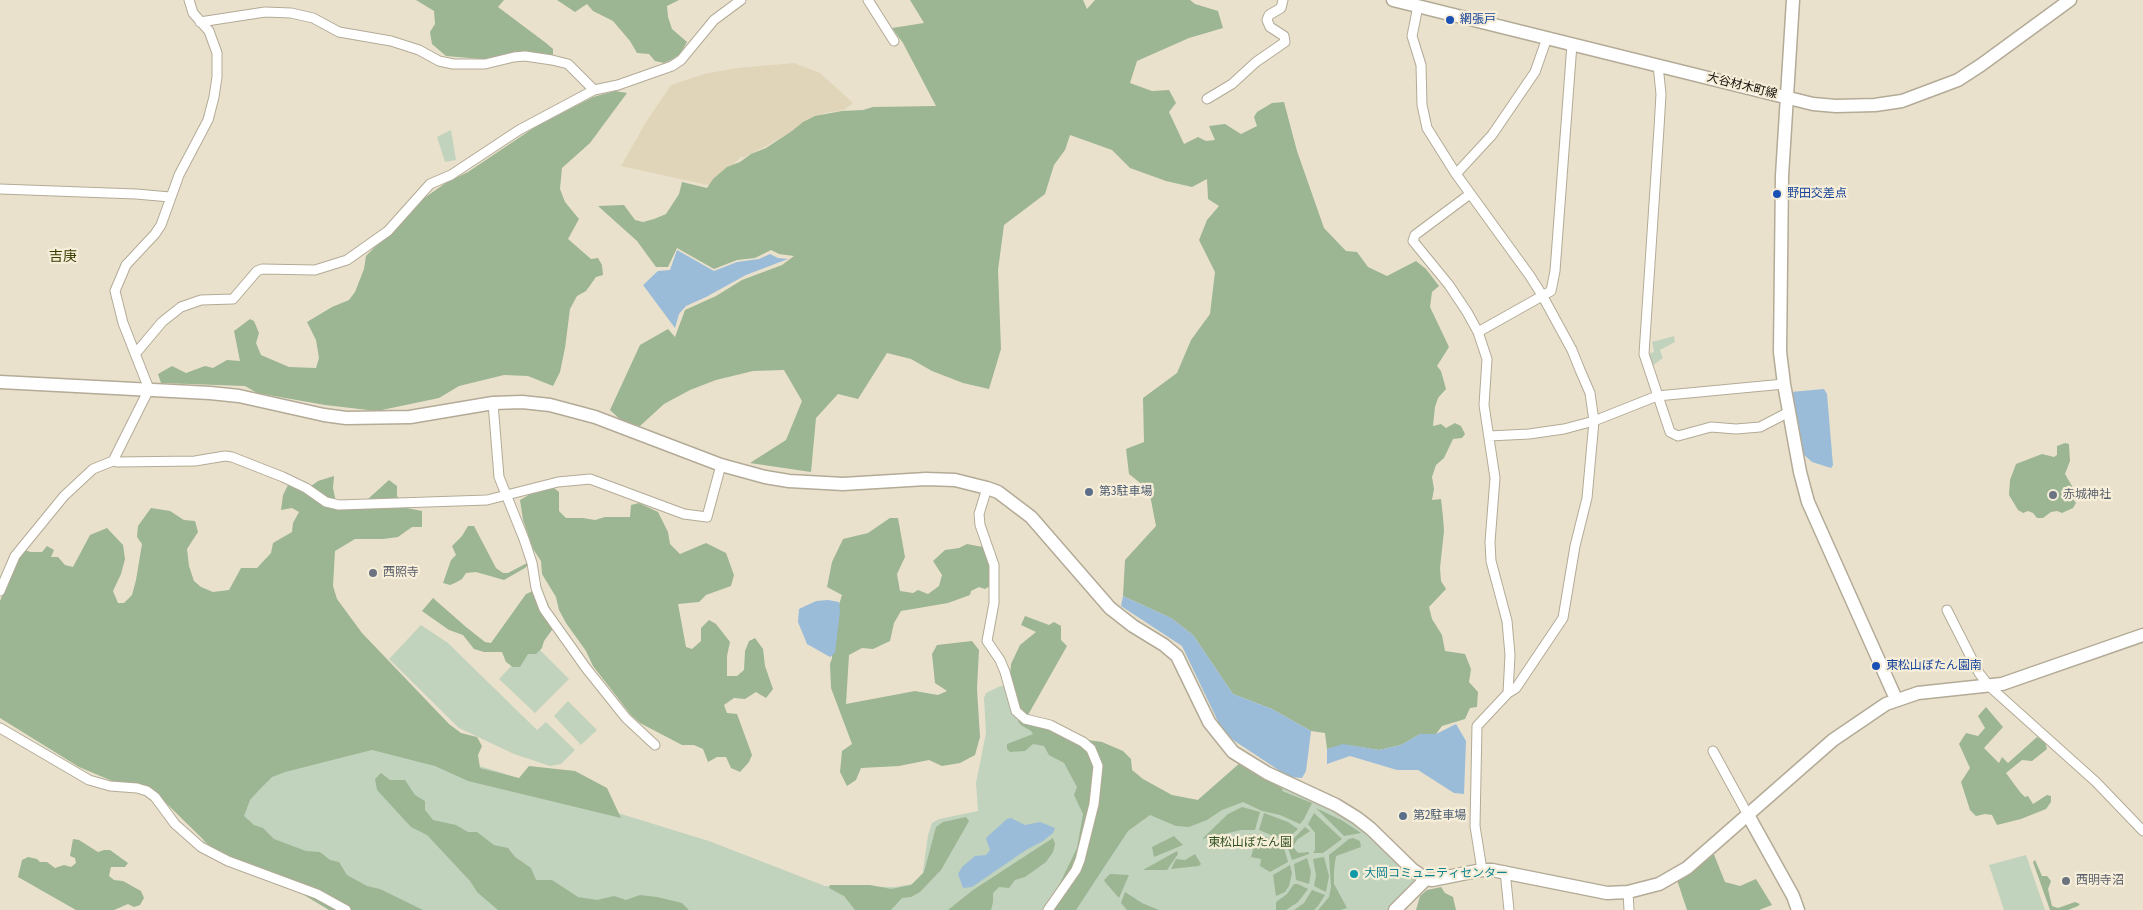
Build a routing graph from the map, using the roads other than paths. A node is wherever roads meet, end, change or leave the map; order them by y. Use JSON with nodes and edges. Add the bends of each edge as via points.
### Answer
{"nodes":[{"id":1,"x":189,"y":0,"type":"edge"},
{"id":2,"x":741,"y":0,"type":"edge"},
{"id":3,"x":868,"y":0,"type":"edge"},
{"id":4,"x":1283,"y":0,"type":"edge"},
{"id":5,"x":1394,"y":0,"type":"edge"},
{"id":6,"x":1794,"y":0,"type":"edge"},
{"id":7,"x":2070,"y":0,"type":"edge"},
{"id":8,"x":1418,"y":6,"type":"junction"},
{"id":9,"x":200,"y":22,"type":"junction"},
{"id":10,"x":1547,"y":38,"type":"junction"},
{"id":11,"x":894,"y":41,"type":"dead end"},
{"id":12,"x":1572,"y":44,"type":"junction"},
{"id":13,"x":1658,"y":65,"type":"junction"},
{"id":14,"x":594,"y":90,"type":"junction"},
{"id":15,"x":1786,"y":97,"type":"junction"},
{"id":16,"x":1207,"y":99,"type":"dead end"},
{"id":17,"x":1456,"y":174,"type":"junction"},
{"id":18,"x":0,"y":189,"type":"edge"},
{"id":19,"x":1470,"y":194,"type":"junction"},
{"id":20,"x":170,"y":198,"type":"junction"},
{"id":21,"x":1542,"y":296,"type":"junction"},
{"id":22,"x":1478,"y":332,"type":"junction"},
{"id":23,"x":136,"y":353,"type":"junction"},
{"id":24,"x":0,"y":382,"type":"edge"},
{"id":25,"x":1784,"y":384,"type":"junction"},
{"id":26,"x":149,"y":389,"type":"junction"},
{"id":27,"x":1657,"y":396,"type":"junction"},
{"id":28,"x":493,"y":403,"type":"junction"},
{"id":29,"x":1789,"y":412,"type":"junction"},
{"id":30,"x":1594,"y":421,"type":"junction"},
{"id":31,"x":1489,"y":436,"type":"junction"},
{"id":32,"x":113,"y":461,"type":"junction"},
{"id":33,"x":721,"y":465,"type":"junction"},
{"id":34,"x":987,"y":488,"type":"junction"},
{"id":35,"x":506,"y":497,"type":"junction"},
{"id":36,"x":0,"y":591,"type":"edge"},
{"id":37,"x":1947,"y":610,"type":"dead end"},
{"id":38,"x":2143,"y":635,"type":"edge"},
{"id":39,"x":1989,"y":686,"type":"junction"},
{"id":40,"x":1508,"y":693,"type":"junction"},
{"id":41,"x":1896,"y":699,"type":"junction"},
{"id":42,"x":0,"y":728,"type":"edge"},
{"id":43,"x":656,"y":745,"type":"dead end"},
{"id":44,"x":1713,"y":751,"type":"dead end"},
{"id":45,"x":1748,"y":815,"type":"junction"},
{"id":46,"x":2143,"y":831,"type":"edge"},
{"id":47,"x":1482,"y":870,"type":"junction"},
{"id":48,"x":1505,"y":871,"type":"junction"},
{"id":49,"x":1426,"y":879,"type":"junction"},
{"id":50,"x":1628,"y":892,"type":"junction"},
{"id":51,"x":346,"y":910,"type":"edge"},
{"id":52,"x":1048,"y":910,"type":"edge"},
{"id":53,"x":1395,"y":910,"type":"edge"},
{"id":54,"x":1508,"y":910,"type":"edge"},
{"id":55,"x":1629,"y":910,"type":"edge"},
{"id":56,"x":1798,"y":910,"type":"edge"}],
"edges":[{"from":1,"to":9,"type":"street"},
{"from":2,"to":14,"type":"street","via":[[714,20],[681,60],[672,66]]},
{"from":3,"to":11,"type":"street"},
{"from":4,"to":16,"type":"street","via":[[1280,8],[1267,20],[1270,27],[1284,36],[1285,42],[1232,84]]},
{"from":5,"to":8,"type":"street","name":"大谷材木町線"},
{"from":6,"to":15,"type":"street"},
{"from":7,"to":15,"type":"street","name":"大谷材木町線","via":[[1981,66],[1933,91],[1875,105],[1820,105]]},
{"from":8,"to":10,"type":"street","name":"大谷材木町線"},
{"from":8,"to":17,"type":"street","via":[[1412,36],[1422,72],[1422,112],[1431,137]]},
{"from":9,"to":14,"type":"street","via":[[265,12],[291,13],[313,18],[339,32],[391,41],[454,64],[485,64],[525,56],[568,64]]},
{"from":9,"to":20,"type":"street","via":[[209,31],[217,53],[214,97],[208,120],[178,175]]},
{"from":10,"to":12,"type":"street","name":"大谷材木町線"},
{"from":10,"to":17,"type":"street","via":[[1535,72],[1492,135]]},
{"from":12,"to":13,"type":"street","name":"大谷材木町線"},
{"from":12,"to":21,"type":"street","via":[[1555,272],[1551,291]]},
{"from":13,"to":15,"type":"street","name":"大谷材木町線"},
{"from":13,"to":27,"type":"street","via":[[1659,128],[1644,354]]},
{"from":14,"to":23,"type":"street","via":[[519,130],[451,175],[430,184],[388,231],[348,260],[315,270],[257,271],[233,299],[201,300],[181,307],[162,322]]},
{"from":15,"to":25,"type":"street","via":[[1780,334]]},
{"from":17,"to":19,"type":"street"},
{"from":18,"to":20,"type":"street"},
{"from":19,"to":21,"type":"street"},
{"from":19,"to":22,"type":"street","via":[[1415,235],[1414,241],[1449,285]]},
{"from":20,"to":23,"type":"street","via":[[155,234],[126,265],[115,291]]},
{"from":21,"to":22,"type":"street"},
{"from":21,"to":30,"type":"street","via":[[1572,350],[1590,394]]},
{"from":22,"to":31,"type":"street","via":[[1487,359],[1484,405]]},
{"from":23,"to":26,"type":"street"},
{"from":24,"to":26,"type":"street"},
{"from":25,"to":27,"type":"street"},
{"from":25,"to":29,"type":"street"},
{"from":26,"to":28,"type":"street","via":[[239,396],[346,418],[410,417]]},
{"from":26,"to":32,"type":"street"},
{"from":27,"to":29,"type":"street","via":[[1670,432],[1678,436],[1711,427],[1760,427]]},
{"from":27,"to":30,"type":"street"},
{"from":28,"to":33,"type":"street","via":[[522,402],[568,409]]},
{"from":28,"to":35,"type":"street","via":[[500,477]]},
{"from":29,"to":41,"type":"street","via":[[1808,502]]},
{"from":30,"to":31,"type":"street","via":[[1564,429]]},
{"from":30,"to":40,"type":"street","via":[[1587,498],[1563,618],[1516,688]]},
{"from":31,"to":40,"type":"street","via":[[1495,478],[1490,542],[1507,621],[1510,655]]},
{"from":32,"to":35,"type":"street","via":[[195,461],[232,457],[284,477],[326,502],[338,505]]},
{"from":32,"to":36,"type":"street","via":[[93,469],[64,496],[15,556]]},
{"from":33,"to":34,"type":"street","via":[[765,477],[810,483],[926,479],[955,480]]},
{"from":33,"to":35,"type":"street","via":[[707,517],[684,514],[590,479],[558,482]]},
{"from":34,"to":49,"type":"street","via":[[998,492],[1030,517],[1110,608],[1177,656],[1209,722],[1233,752],[1267,773],[1357,818]]},
{"from":34,"to":52,"type":"street","via":[[979,514],[994,565],[994,603],[987,641],[1005,672],[1016,711],[1025,719],[1050,725],[1083,742],[1091,749],[1098,766],[1094,804],[1080,860]]},
{"from":35,"to":43,"type":"street","via":[[529,555],[544,609],[626,718]]},
{"from":37,"to":39,"type":"street"},
{"from":38,"to":39,"type":"street","via":[[2016,680]]},
{"from":39,"to":41,"type":"street","via":[[1937,690]]},
{"from":39,"to":46,"type":"street","via":[[2096,782]]},
{"from":40,"to":47,"type":"street","via":[[1480,721],[1475,732],[1476,826]]},
{"from":41,"to":45,"type":"street","via":[[1833,740]]},
{"from":42,"to":51,"type":"street","via":[[89,780],[147,791],[175,824],[201,847],[228,861],[318,894]]},
{"from":44,"to":45,"type":"street"},
{"from":45,"to":50,"type":"street","via":[[1686,868],[1659,884]]},
{"from":45,"to":56,"type":"street"},
{"from":47,"to":48,"type":"street"},
{"from":47,"to":49,"type":"street"},
{"from":48,"to":50,"type":"street","via":[[1607,893]]},
{"from":48,"to":54,"type":"street"},
{"from":49,"to":53,"type":"street"},
{"from":50,"to":55,"type":"street"}]}
